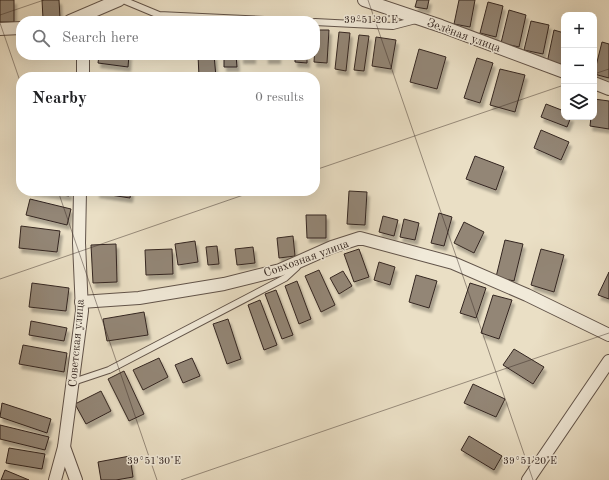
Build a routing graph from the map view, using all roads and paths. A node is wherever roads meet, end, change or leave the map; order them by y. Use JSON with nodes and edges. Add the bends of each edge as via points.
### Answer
{"nodes":[{"id":1,"x":119,"y":0,"type":"edge"},
{"id":2,"x":123,"y":0,"type":"edge"},
{"id":3,"x":364,"y":0,"type":"edge"},
{"id":4,"x":88,"y":16,"type":"edge"},
{"id":5,"x":180,"y":16,"type":"edge"},
{"id":6,"x":420,"y":19,"type":"junction"},
{"id":7,"x":320,"y":22,"type":"edge"},
{"id":8,"x":16,"y":28,"type":"edge"},
{"id":9,"x":0,"y":29,"type":"edge"},
{"id":10,"x":83,"y":60,"type":"edge"},
{"id":11,"x":561,"y":71,"type":"edge"},
{"id":12,"x":83,"y":72,"type":"edge"},
{"id":13,"x":596,"y":84,"type":"edge"},
{"id":14,"x":609,"y":89,"type":"edge"},
{"id":15,"x":80,"y":196,"type":"edge"},
{"id":16,"x":306,"y":259,"type":"junction"},
{"id":17,"x":81,"y":302,"type":"junction"},
{"id":18,"x":609,"y":335,"type":"edge"},
{"id":19,"x":609,"y":361,"type":"edge"},
{"id":20,"x":73,"y":382,"type":"junction"},
{"id":21,"x":64,"y":447,"type":"junction"},
{"id":22,"x":55,"y":480,"type":"edge"},
{"id":23,"x":76,"y":480,"type":"edge"},
{"id":24,"x":528,"y":480,"type":"edge"}],
"edges":[{"from":1,"to":4,"type":"street"},
{"from":2,"to":5,"type":"lane","via":[[159,15]]},
{"from":3,"to":6,"type":"street","name":"Зелёная улица"},
{"from":6,"to":7,"type":"lane","via":[[393,26]]},
{"from":6,"to":11,"type":"street","name":"Зелёная улица"},
{"from":8,"to":9,"type":"street"},
{"from":10,"to":12,"type":"street"},
{"from":13,"to":14,"type":"street"},
{"from":15,"to":17,"type":"street","name":"Советская улица"},
{"from":16,"to":17,"type":"street","name":"Совхозная улица","via":[[280,270],[224,284],[139,298]]},
{"from":16,"to":18,"type":"street","name":"Совхозная улица","via":[[360,238],[453,263]]},
{"from":16,"to":20,"type":"lane","via":[[285,278],[109,370]]},
{"from":17,"to":20,"type":"street","name":"Советская улица"},
{"from":19,"to":24,"type":"street"},
{"from":20,"to":21,"type":"street","name":"Советская улица"},
{"from":21,"to":22,"type":"street","name":"Советская улица"},
{"from":21,"to":23,"type":"street","name":"Советская улица"}]}
